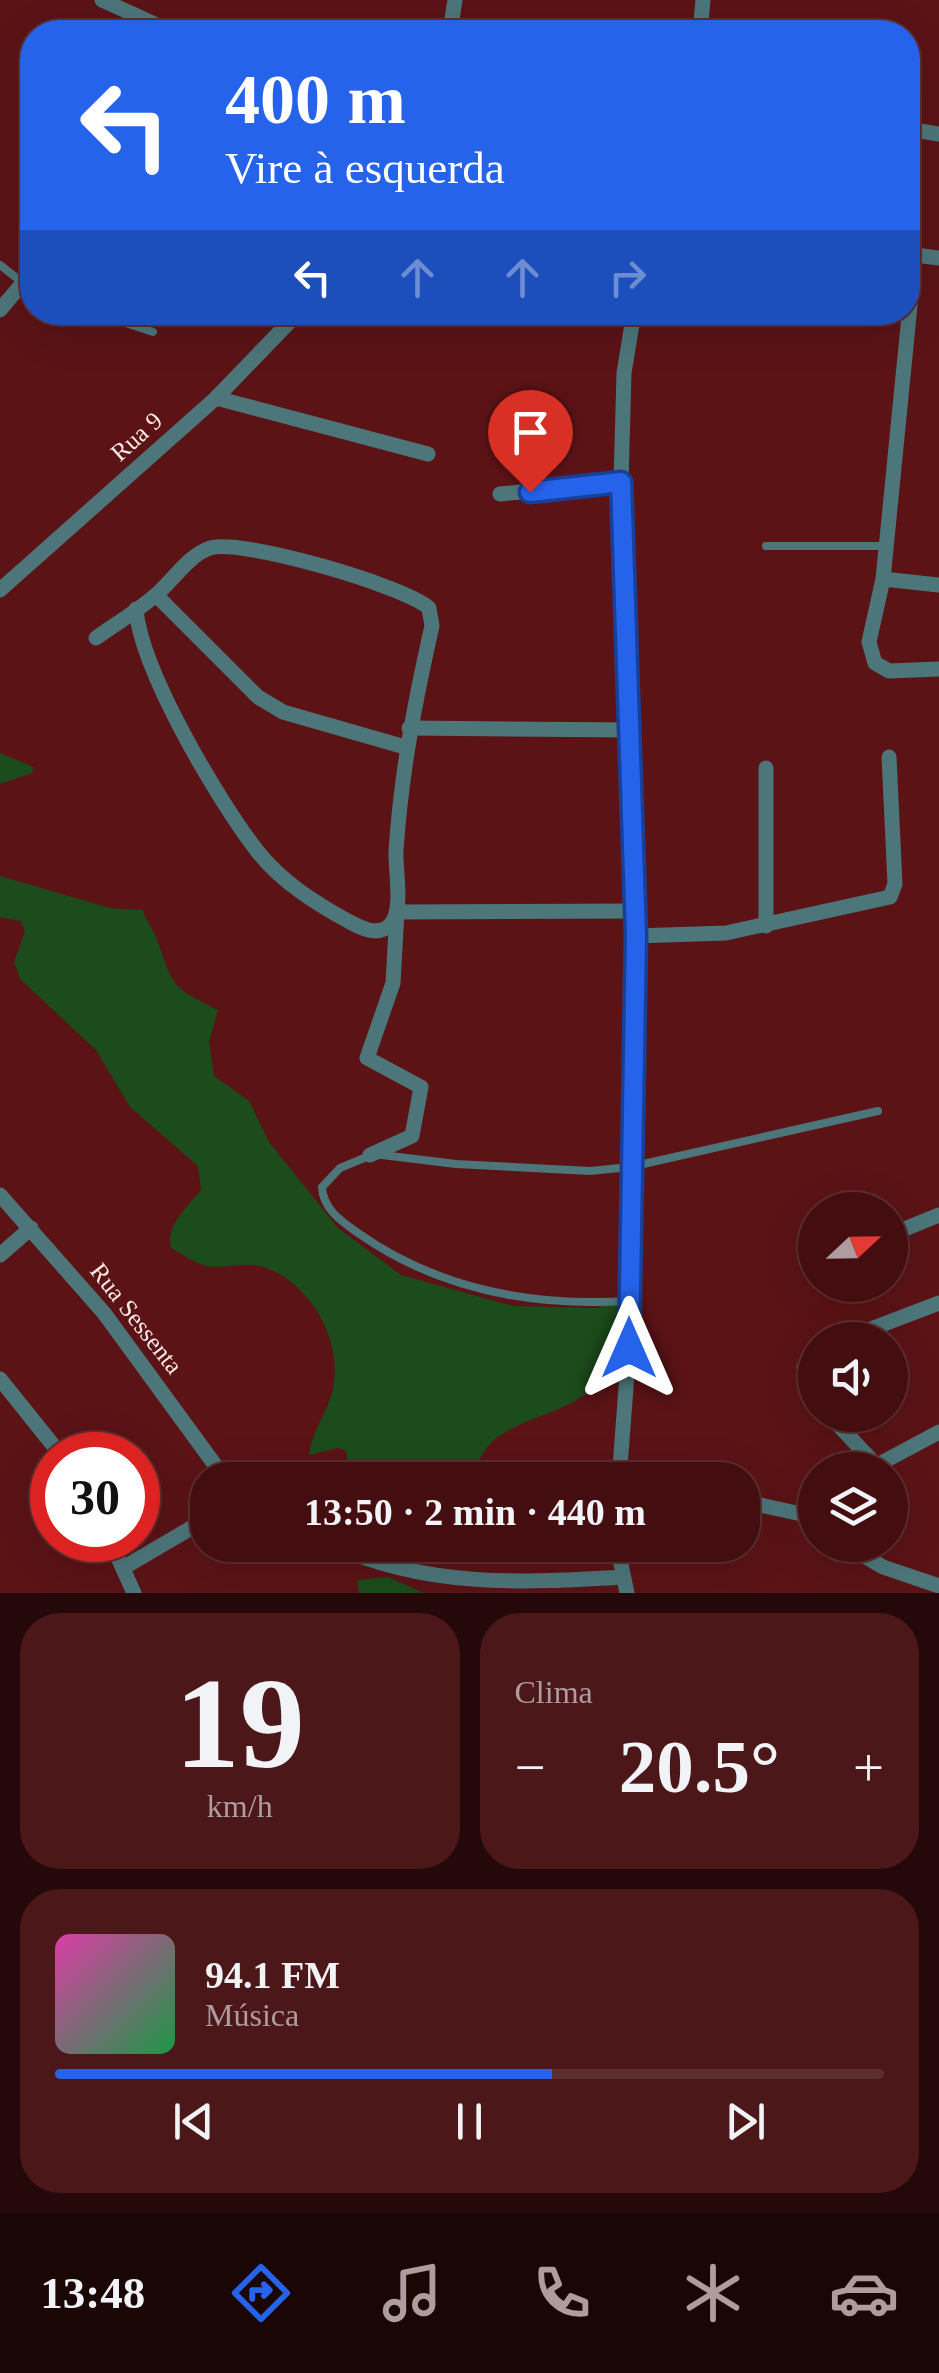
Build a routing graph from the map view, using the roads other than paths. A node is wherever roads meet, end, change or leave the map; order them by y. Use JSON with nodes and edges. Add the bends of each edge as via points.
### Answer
{"nodes":[{"id":1,"x":102,"y":0,"type":"edge"},
{"id":2,"x":146,"y":20,"type":"edge"},
{"id":3,"x":20,"y":291,"type":"edge"},
{"id":4,"x":0,"y":310,"type":"edge"},
{"id":5,"x":132,"y":325,"type":"edge"},
{"id":6,"x":286,"y":325,"type":"edge"},
{"id":7,"x":632,"y":325,"type":"edge"},
{"id":8,"x":905,"y":325,"type":"edge"},
{"id":9,"x":153,"y":332,"type":"dead end"},
{"id":10,"x":216,"y":398,"type":"junction"},
{"id":11,"x":428,"y":454,"type":"dead end"},
{"id":12,"x":621,"y":482,"type":"junction"},
{"id":13,"x":500,"y":494,"type":"dead end"},
{"id":14,"x":766,"y":546,"type":"dead end"},
{"id":15,"x":886,"y":546,"type":"junction"},
{"id":16,"x":882,"y":579,"type":"junction"},
{"id":17,"x":939,"y":585,"type":"edge"},
{"id":18,"x":0,"y":590,"type":"edge"},
{"id":19,"x":156,"y":595,"type":"junction"},
{"id":20,"x":136,"y":610,"type":"junction"},
{"id":21,"x":96,"y":638,"type":"dead end"},
{"id":22,"x":939,"y":669,"type":"edge"},
{"id":23,"x":409,"y":728,"type":"junction"},
{"id":24,"x":632,"y":730,"type":"junction"},
{"id":25,"x":405,"y":747,"type":"junction"},
{"id":26,"x":889,"y":757,"type":"dead end"},
{"id":27,"x":766,"y":768,"type":"dead end"},
{"id":28,"x":634,"y":910,"type":"junction"},
{"id":29,"x":398,"y":912,"type":"junction"},
{"id":30,"x":766,"y":926,"type":"junction"},
{"id":31,"x":636,"y":936,"type":"junction"},
{"id":32,"x":878,"y":1111,"type":"dead end"},
{"id":33,"x":370,"y":1155,"type":"junction"},
{"id":34,"x":630,"y":1167,"type":"junction"},
{"id":35,"x":0,"y":1194,"type":"edge"},
{"id":36,"x":939,"y":1215,"type":"edge"},
{"id":37,"x":31,"y":1228,"type":"junction"},
{"id":38,"x":908,"y":1228,"type":"edge"},
{"id":39,"x":0,"y":1255,"type":"edge"},
{"id":40,"x":630,"y":1301,"type":"junction"},
{"id":41,"x":939,"y":1303,"type":"edge"},
{"id":42,"x":889,"y":1322,"type":"edge"},
{"id":43,"x":0,"y":1379,"type":"edge"},
{"id":44,"x":42,"y":1432,"type":"edge"},
{"id":45,"x":843,"y":1432,"type":"edge"},
{"id":46,"x":939,"y":1432,"type":"edge"},
{"id":47,"x":859,"y":1452,"type":"edge"},
{"id":48,"x":902,"y":1452,"type":"edge"},
{"id":49,"x":213,"y":1462,"type":"edge"},
{"id":50,"x":620,"y":1462,"type":"edge"},
{"id":51,"x":760,"y":1504,"type":"edge"},
{"id":52,"x":798,"y":1510,"type":"edge"},
{"id":53,"x":190,"y":1529,"type":"edge"},
{"id":54,"x":120,"y":1562,"type":"edge"},
{"id":55,"x":382,"y":1562,"type":"edge"},
{"id":56,"x":875,"y":1562,"type":"edge"},
{"id":57,"x":123,"y":1568,"type":"junction"},
{"id":58,"x":625,"y":1585,"type":"edge"},
{"id":59,"x":939,"y":1586,"type":"edge"},
{"id":60,"x":134,"y":1593,"type":"edge"}],
"edges":[{"from":1,"to":2,"type":"street"},
{"from":3,"to":4,"type":"street"},
{"from":5,"to":9,"type":"lane"},
{"from":6,"to":10,"type":"street","name":"Rua 9"},
{"from":7,"to":12,"type":"street"},
{"from":8,"to":15,"type":"street"},
{"from":10,"to":11,"type":"street"},
{"from":10,"to":18,"type":"street","name":"Rua 9"},
{"from":12,"to":13,"type":"street"},
{"from":12,"to":24,"type":"street"},
{"from":14,"to":15,"type":"lane"},
{"from":15,"to":16,"type":"street"},
{"from":16,"to":17,"type":"street"},
{"from":16,"to":22,"type":"street","via":[[869,642],[876,662],[889,671]]},
{"from":19,"to":20,"type":"street"},
{"from":19,"to":23,"type":"street","via":[[198,554],[223,546],[413,596],[432,615]]},
{"from":19,"to":25,"type":"street","via":[[258,698],[283,712]]},
{"from":20,"to":21,"type":"street"},
{"from":20,"to":29,"type":"street","via":[[137,627],[178,720],[259,853],[292,886],[361,928],[384,929]]},
{"from":23,"to":24,"type":"street"},
{"from":23,"to":25,"type":"street"},
{"from":24,"to":28,"type":"street"},
{"from":25,"to":29,"type":"street"},
{"from":26,"to":30,"type":"street","via":[[895,884],[890,898]]},
{"from":27,"to":30,"type":"street"},
{"from":28,"to":29,"type":"street"},
{"from":28,"to":31,"type":"street"},
{"from":29,"to":33,"type":"street","via":[[392,983],[367,1058],[420,1087],[412,1136]]},
{"from":30,"to":31,"type":"street"},
{"from":31,"to":34,"type":"street"},
{"from":32,"to":34,"type":"lane"},
{"from":33,"to":34,"type":"lane","via":[[573,1170]]},
{"from":33,"to":40,"type":"lane","via":[[330,1176],[322,1198],[386,1253],[456,1285],[568,1302]]},
{"from":34,"to":40,"type":"street"},
{"from":35,"to":37,"type":"street","name":"Rua Sessenta"},
{"from":36,"to":38,"type":"street"},
{"from":37,"to":39,"type":"street"},
{"from":37,"to":49,"type":"street","name":"Rua Sessenta","via":[[104,1312]]},
{"from":40,"to":50,"type":"street"},
{"from":41,"to":42,"type":"street"},
{"from":43,"to":44,"type":"street"},
{"from":45,"to":47,"type":"street"},
{"from":46,"to":48,"type":"street"},
{"from":51,"to":52,"type":"street"},
{"from":53,"to":57,"type":"street"},
{"from":54,"to":57,"type":"street"},
{"from":55,"to":58,"type":"street","via":[[418,1575]]},
{"from":56,"to":59,"type":"street"},
{"from":57,"to":60,"type":"street"}]}
